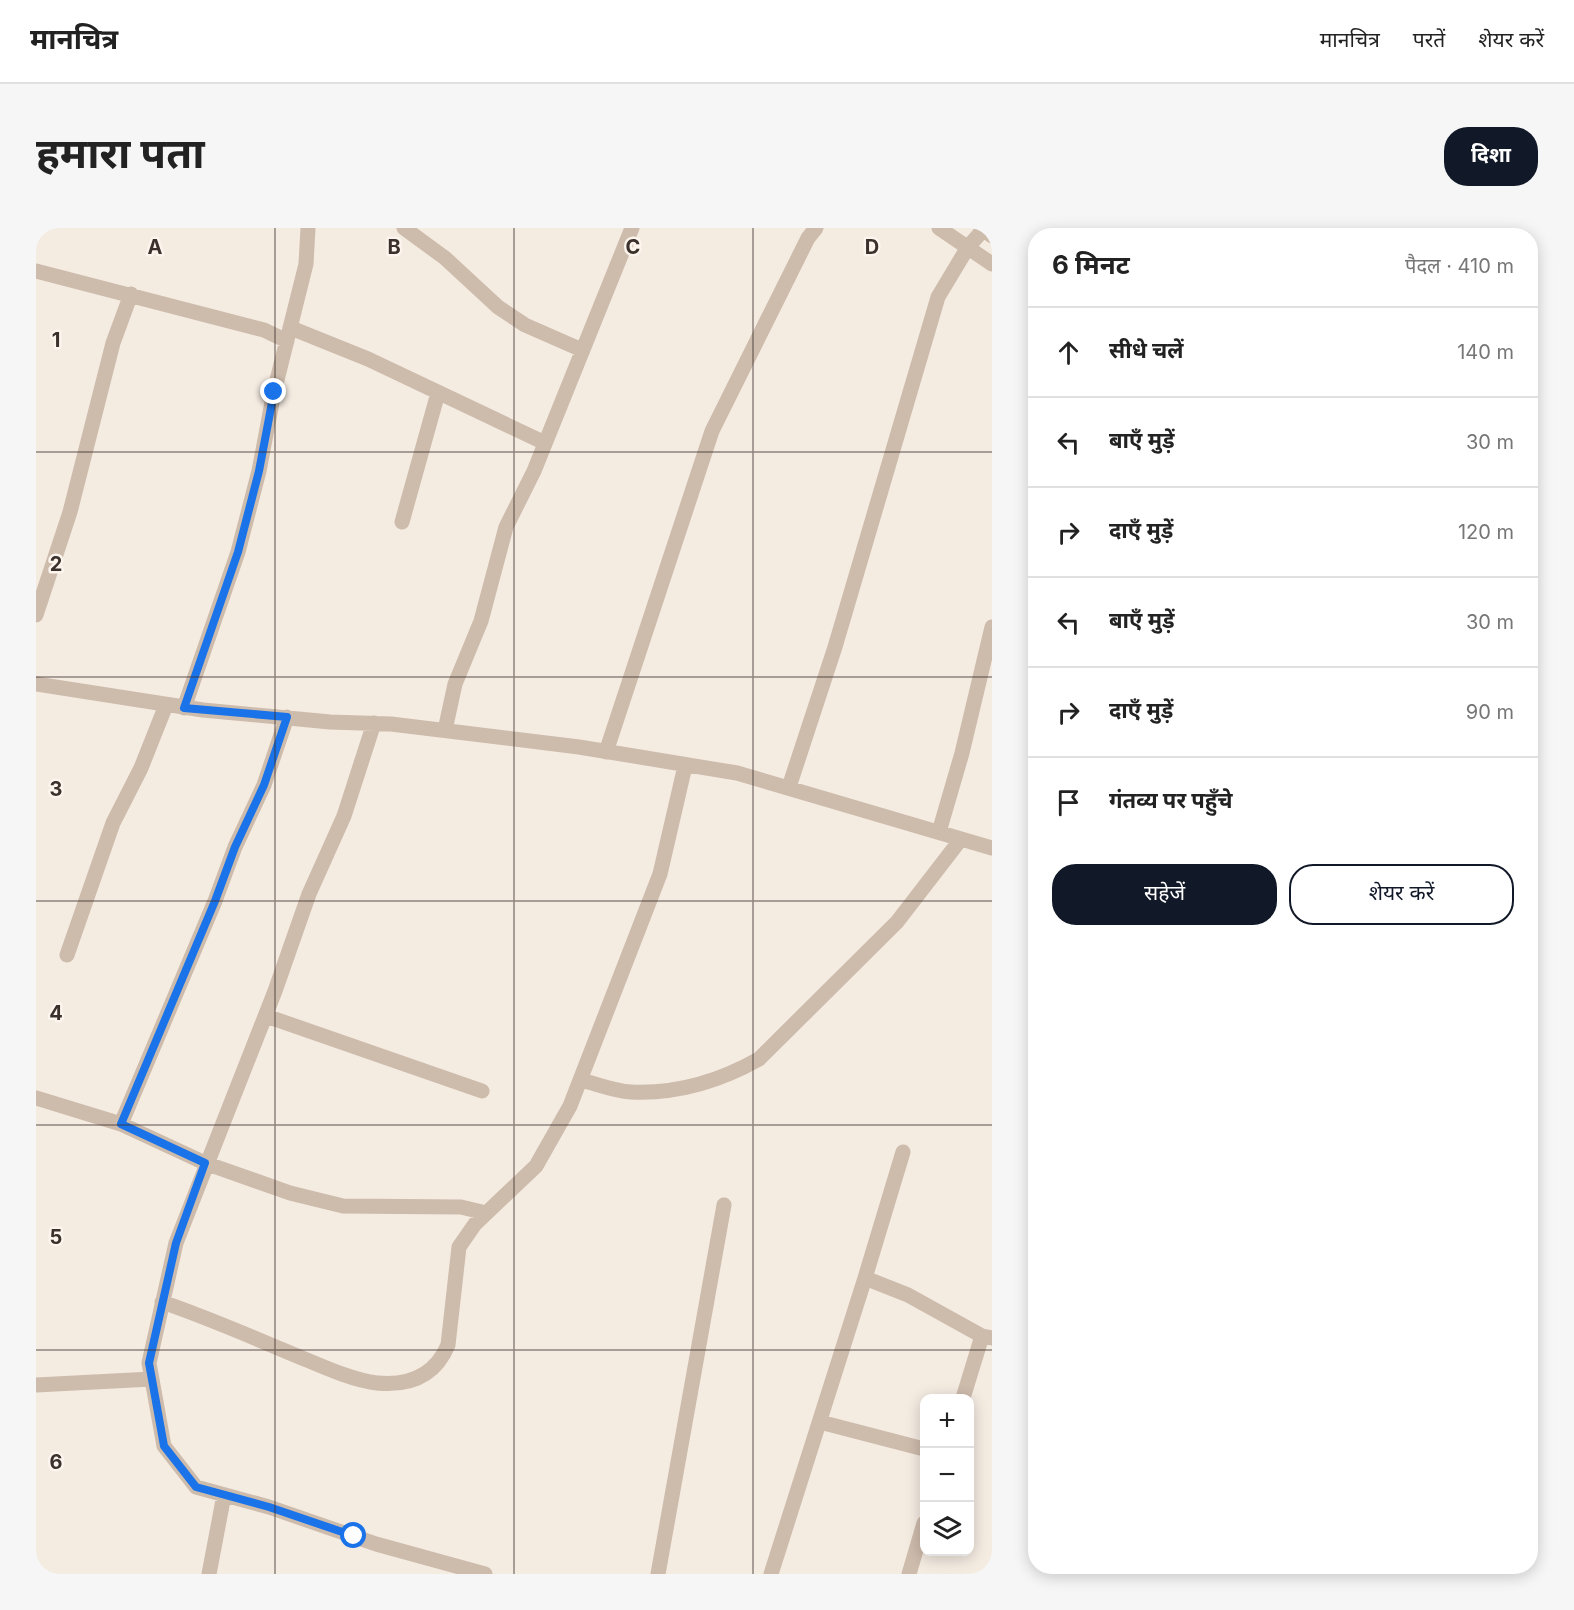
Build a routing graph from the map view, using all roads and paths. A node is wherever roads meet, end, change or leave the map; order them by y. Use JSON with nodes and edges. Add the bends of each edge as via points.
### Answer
{"nodes":[{"id":1,"x":308,"y":228,"type":"edge"},
{"id":2,"x":404,"y":228,"type":"edge"},
{"id":3,"x":632,"y":228,"type":"edge"},
{"id":4,"x":816,"y":228,"type":"edge"},
{"id":5,"x":939,"y":228,"type":"edge"},
{"id":6,"x":985,"y":231,"type":"edge"},
{"id":7,"x":968,"y":248,"type":"junction"},
{"id":8,"x":992,"y":264,"type":"edge"},
{"id":9,"x":36,"y":271,"type":"edge"},
{"id":10,"x":131,"y":294,"type":"junction"},
{"id":11,"x":289,"y":334,"type":"junction"},
{"id":12,"x":582,"y":350,"type":"junction"},
{"id":13,"x":438,"y":393,"type":"junction"},
{"id":14,"x":544,"y":443,"type":"junction"},
{"id":15,"x":402,"y":522,"type":"dead end"},
{"id":16,"x":36,"y":615,"type":"edge"},
{"id":17,"x":992,"y":627,"type":"edge"},
{"id":18,"x":36,"y":684,"type":"edge"},
{"id":19,"x":166,"y":705,"type":"junction"},
{"id":20,"x":184,"y":708,"type":"junction"},
{"id":21,"x":287,"y":717,"type":"junction"},
{"id":22,"x":375,"y":723,"type":"junction"},
{"id":23,"x":444,"y":730,"type":"junction"},
{"id":24,"x":606,"y":752,"type":"junction"},
{"id":25,"x":685,"y":766,"type":"junction"},
{"id":26,"x":789,"y":787,"type":"junction"},
{"id":27,"x":939,"y":832,"type":"junction"},
{"id":28,"x":961,"y":840,"type":"junction"},
{"id":29,"x":992,"y":848,"type":"edge"},
{"id":30,"x":67,"y":955,"type":"dead end"},
{"id":31,"x":266,"y":1016,"type":"junction"},
{"id":32,"x":581,"y":1080,"type":"junction"},
{"id":33,"x":482,"y":1091,"type":"dead end"},
{"id":34,"x":36,"y":1098,"type":"edge"},
{"id":35,"x":121,"y":1124,"type":"junction"},
{"id":36,"x":903,"y":1152,"type":"dead end"},
{"id":37,"x":205,"y":1163,"type":"junction"},
{"id":38,"x":724,"y":1205,"type":"dead end"},
{"id":39,"x":486,"y":1213,"type":"junction"},
{"id":40,"x":865,"y":1278,"type":"junction"},
{"id":41,"x":162,"y":1302,"type":"junction"},
{"id":42,"x":987,"y":1337,"type":"edge"},
{"id":43,"x":152,"y":1379,"type":"junction"},
{"id":44,"x":36,"y":1385,"type":"edge"},
{"id":45,"x":965,"y":1394,"type":"edge"},
{"id":46,"x":820,"y":1422,"type":"junction"},
{"id":47,"x":920,"y":1448,"type":"edge"},
{"id":48,"x":224,"y":1495,"type":"junction"},
{"id":49,"x":920,"y":1537,"type":"edge"},
{"id":50,"x":209,"y":1574,"type":"edge"},
{"id":51,"x":485,"y":1574,"type":"edge"},
{"id":52,"x":658,"y":1574,"type":"edge"},
{"id":53,"x":771,"y":1574,"type":"edge"},
{"id":54,"x":909,"y":1574,"type":"edge"}],
"edges":[{"from":1,"to":11,"type":"street","via":[[306,264]]},
{"from":2,"to":12,"type":"street","via":[[445,258],[498,307]]},
{"from":3,"to":12,"type":"street"},
{"from":4,"to":24,"type":"street","via":[[712,430]]},
{"from":5,"to":7,"type":"street"},
{"from":6,"to":7,"type":"street"},
{"from":7,"to":8,"type":"street"},
{"from":7,"to":26,"type":"street","via":[[938,297]]},
{"from":9,"to":10,"type":"street"},
{"from":10,"to":11,"type":"street"},
{"from":10,"to":16,"type":"street","via":[[113,343],[70,512]]},
{"from":11,"to":13,"type":"street"},
{"from":11,"to":20,"type":"street","via":[[238,552]]},
{"from":12,"to":14,"type":"street"},
{"from":13,"to":14,"type":"street"},
{"from":13,"to":15,"type":"street"},
{"from":14,"to":23,"type":"street","via":[[506,527],[481,621],[455,684]]},
{"from":17,"to":27,"type":"street"},
{"from":18,"to":19,"type":"street"},
{"from":19,"to":20,"type":"street"},
{"from":19,"to":30,"type":"street","via":[[141,768],[113,823]]},
{"from":20,"to":21,"type":"street"},
{"from":21,"to":22,"type":"street"},
{"from":21,"to":35,"type":"street","via":[[264,785]]},
{"from":22,"to":23,"type":"street"},
{"from":22,"to":31,"type":"street","via":[[344,816],[309,894]]},
{"from":23,"to":24,"type":"street"},
{"from":24,"to":25,"type":"street"},
{"from":25,"to":26,"type":"street","via":[[737,773]]},
{"from":25,"to":32,"type":"street","via":[[660,874]]},
{"from":26,"to":27,"type":"street"},
{"from":27,"to":28,"type":"street"},
{"from":28,"to":29,"type":"street"},
{"from":28,"to":32,"type":"street","via":[[897,922],[759,1059],[731,1075],[693,1087],[630,1092]]},
{"from":31,"to":33,"type":"street"},
{"from":31,"to":37,"type":"street"},
{"from":32,"to":39,"type":"street","via":[[536,1166]]},
{"from":34,"to":35,"type":"street"},
{"from":35,"to":37,"type":"street"},
{"from":36,"to":40,"type":"street"},
{"from":37,"to":39,"type":"street","via":[[290,1193],[343,1206],[461,1207]]},
{"from":37,"to":41,"type":"street","via":[[176,1243]]},
{"from":38,"to":52,"type":"street"},
{"from":39,"to":41,"type":"street","via":[[459,1247],[448,1346],[430,1372],[414,1379],[377,1383],[323,1366]]},
{"from":40,"to":42,"type":"street","via":[[908,1295]]},
{"from":40,"to":46,"type":"street"},
{"from":41,"to":43,"type":"street","via":[[149,1363]]},
{"from":42,"to":45,"type":"street"},
{"from":43,"to":44,"type":"street"},
{"from":43,"to":48,"type":"street","via":[[164,1446],[196,1487]]},
{"from":46,"to":47,"type":"street"},
{"from":46,"to":53,"type":"street"},
{"from":48,"to":50,"type":"street"},
{"from":48,"to":51,"type":"street"},
{"from":49,"to":54,"type":"street"}]}
